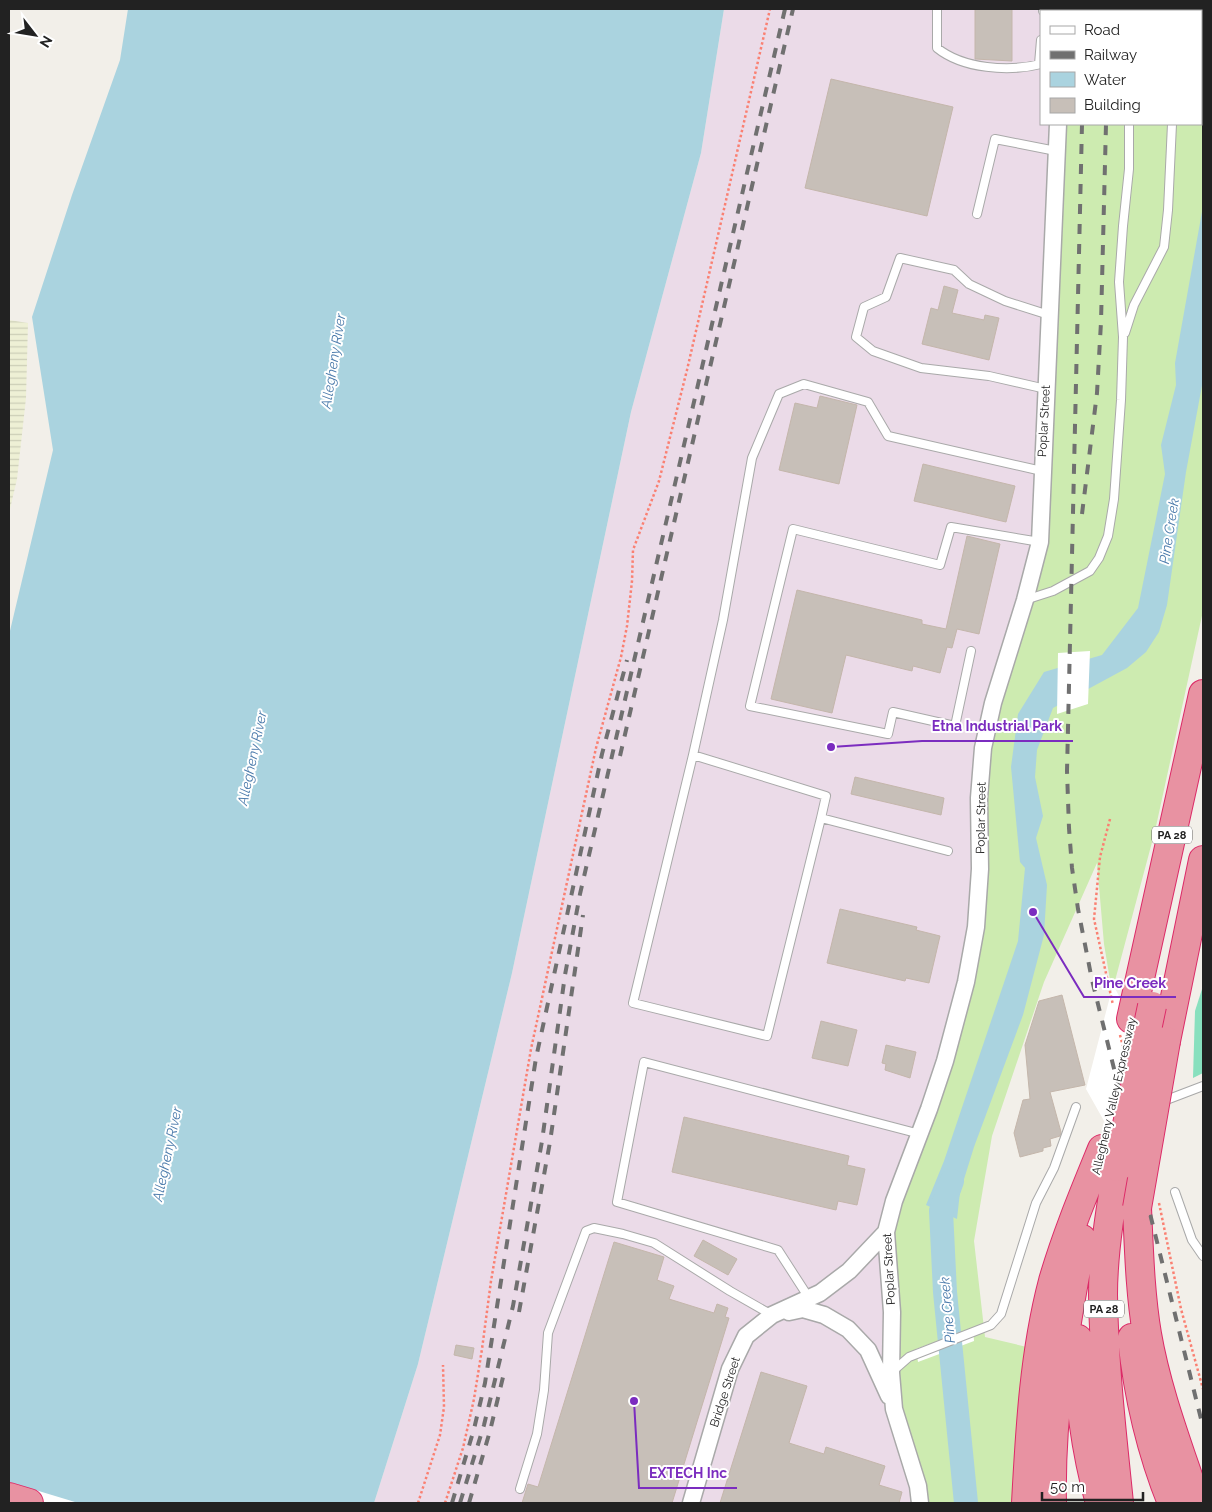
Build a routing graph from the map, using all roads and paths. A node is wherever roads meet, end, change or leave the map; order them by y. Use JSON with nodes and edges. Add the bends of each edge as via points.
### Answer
{"nodes":[{"id":1,"x":770,"y":9,"type":"edge"},
{"id":2,"x":938,"y":9,"type":"edge"},
{"id":3,"x":1040,"y":64,"type":"edge"},
{"id":4,"x":1058,"y":125,"type":"edge"},
{"id":5,"x":1129,"y":125,"type":"edge"},
{"id":6,"x":1172,"y":125,"type":"edge"},
{"id":7,"x":1056,"y":151,"type":"junction"},
{"id":8,"x":977,"y":214,"type":"dead end"},
{"id":9,"x":1049,"y":315,"type":"junction"},
{"id":10,"x":1123,"y":337,"type":"junction"},
{"id":11,"x":1046,"y":390,"type":"junction"},
{"id":12,"x":1042,"y":471,"type":"junction"},
{"id":13,"x":1040,"y":542,"type":"junction"},
{"id":14,"x":1025,"y":600,"type":"junction"},
{"id":15,"x":971,"y":651,"type":"dead end"},
{"id":16,"x":1203,"y":694,"type":"edge"},
{"id":17,"x":693,"y":755,"type":"junction"},
{"id":18,"x":1203,"y":778,"type":"edge"},
{"id":19,"x":821,"y":818,"type":"junction"},
{"id":20,"x":1110,"y":819,"type":"dead end"},
{"id":21,"x":948,"y":851,"type":"dead end"},
{"id":22,"x":1203,"y":860,"type":"edge"},
{"id":23,"x":1106,"y":979,"type":"dead end"},
{"id":24,"x":1203,"y":1086,"type":"edge"},
{"id":25,"x":1076,"y":1107,"type":"dead end"},
{"id":26,"x":1146,"y":1109,"type":"dead end"},
{"id":27,"x":920,"y":1134,"type":"junction"},
{"id":28,"x":1110,"y":1158,"type":"junction"},
{"id":29,"x":1175,"y":1192,"type":"dead end"},
{"id":30,"x":1137,"y":1208,"type":"junction"},
{"id":31,"x":886,"y":1232,"type":"junction"},
{"id":32,"x":1203,"y":1256,"type":"edge"},
{"id":33,"x":1077,"y":1264,"type":"junction"},
{"id":34,"x":809,"y":1298,"type":"junction"},
{"id":35,"x":772,"y":1314,"type":"junction"},
{"id":36,"x":443,"y":1364,"type":"dead end"},
{"id":37,"x":891,"y":1373,"type":"junction"},
{"id":38,"x":894,"y":1409,"type":"junction"},
{"id":39,"x":520,"y":1489,"type":"dead end"},
{"id":40,"x":9,"y":1497,"type":"edge"},
{"id":41,"x":29,"y":1503,"type":"edge"},
{"id":42,"x":418,"y":1503,"type":"edge"},
{"id":43,"x":445,"y":1503,"type":"edge"},
{"id":44,"x":691,"y":1503,"type":"edge"},
{"id":45,"x":920,"y":1503,"type":"edge"},
{"id":46,"x":1026,"y":1503,"type":"edge"},
{"id":47,"x":1052,"y":1503,"type":"edge"},
{"id":48,"x":1100,"y":1503,"type":"edge"},
{"id":49,"x":1119,"y":1503,"type":"edge"},
{"id":50,"x":1172,"y":1503,"type":"edge"},
{"id":51,"x":1197,"y":1503,"type":"edge"}],
"edges":[{"from":1,"to":43,"type":"path","via":[[687,370],[661,472],[633,550],[622,650],[596,748],[532,1049],[491,1281],[474,1399],[463,1448]]},
{"from":2,"to":3,"type":"lane","via":[[937,48],[945,54],[976,66],[1013,68]]},
{"from":4,"to":7,"type":"street","name":"Poplar Street"},
{"from":5,"to":10,"type":"lane","via":[[1129,169],[1119,282]]},
{"from":6,"to":10,"type":"lane","via":[[1164,247],[1134,306]]},
{"from":7,"to":8,"type":"lane","via":[[994,139]]},
{"from":7,"to":9,"type":"street","name":"Poplar Street"},
{"from":9,"to":11,"type":"street","name":"Poplar Street"},
{"from":9,"to":11,"type":"lane","via":[[1005,301],[969,284],[954,270],[900,258],[886,297],[864,307],[856,337],[873,351],[921,368],[989,376]]},
{"from":10,"to":14,"type":"lane","via":[[1114,499],[1108,536],[1090,571],[1053,591]]},
{"from":11,"to":12,"type":"street","name":"Poplar Street"},
{"from":12,"to":13,"type":"street","name":"Poplar Street"},
{"from":12,"to":17,"type":"lane","via":[[888,436],[868,402],[804,384],[779,394],[752,458],[723,620]]},
{"from":13,"to":14,"type":"street","name":"Poplar Street"},
{"from":13,"to":15,"type":"lane","via":[[950,528],[940,565],[793,529],[750,706],[888,734],[893,712],[955,726]]},
{"from":14,"to":27,"type":"street","name":"Poplar Street","via":[[993,703],[983,748],[976,927],[945,1061]]},
{"from":16,"to":28,"type":"highway","name":"Allegheny Valley Expressway","number":"PA 28","via":[[1141,977]]},
{"from":17,"to":19,"type":"lane","via":[[826,796]]},
{"from":17,"to":19,"type":"lane","via":[[633,1002],[767,1036]]},
{"from":18,"to":28,"type":"highway","name":"Allegheny Valley Expressway","number":"PA 28","bridge":true,"via":[[1152,1006]]},
{"from":19,"to":21,"type":"lane"},
{"from":20,"to":23,"type":"path","via":[[1100,857],[1094,919]]},
{"from":22,"to":30,"type":"highway","bridge":true,"via":[[1166,1040]]},
{"from":24,"to":26,"type":"lane"},
{"from":25,"to":37,"type":"lane","via":[[1054,1168],[1036,1203],[1001,1314],[991,1324],[909,1357]]},
{"from":27,"to":31,"type":"street","name":"Poplar Street","via":[[894,1201]]},
{"from":27,"to":34,"type":"lane","via":[[644,1062],[617,1202],[778,1250]]},
{"from":28,"to":33,"type":"highway","name":"Allegheny Valley Expressway","number":"PA 28"},
{"from":28,"to":46,"type":"highway","via":[[1062,1251],[1046,1312],[1032,1408]]},
{"from":28,"to":49,"type":"highway","name":"Allegheny Valley Expressway","number":"PA 28","via":[[1103,1294]]},
{"from":29,"to":32,"type":"lane","via":[[1192,1240]]},
{"from":30,"to":50,"type":"highway","via":[[1128,1264],[1133,1353],[1146,1421]]},
{"from":30,"to":51,"type":"highway","via":[[1143,1308],[1153,1361]]},
{"from":31,"to":34,"type":"street","name":"Bridge Street","via":[[849,1271],[820,1294]]},
{"from":31,"to":37,"type":"street","name":"Poplar Street","via":[[892,1312]]},
{"from":33,"to":47,"type":"highway","name":"Allegheny Valley Expressway","number":"PA 28","via":[[1056,1402]]},
{"from":33,"to":48,"type":"highway","via":[[1078,1367],[1083,1425]]},
{"from":34,"to":35,"type":"street","name":"Bridge Street"},
{"from":35,"to":38,"type":"street","via":[[803,1309],[824,1315],[848,1329],[868,1350]]},
{"from":35,"to":39,"type":"lane","via":[[654,1243],[594,1228],[586,1231],[548,1333],[537,1434]]},
{"from":35,"to":44,"type":"street","name":"Bridge Street","via":[[746,1336],[730,1369]]},
{"from":36,"to":42,"type":"path","via":[[444,1407],[440,1435]]},
{"from":37,"to":38,"type":"street","name":"Poplar Street"},
{"from":38,"to":45,"type":"street","name":"Poplar Street","via":[[918,1486]]},
{"from":40,"to":41,"type":"highway"}]}
